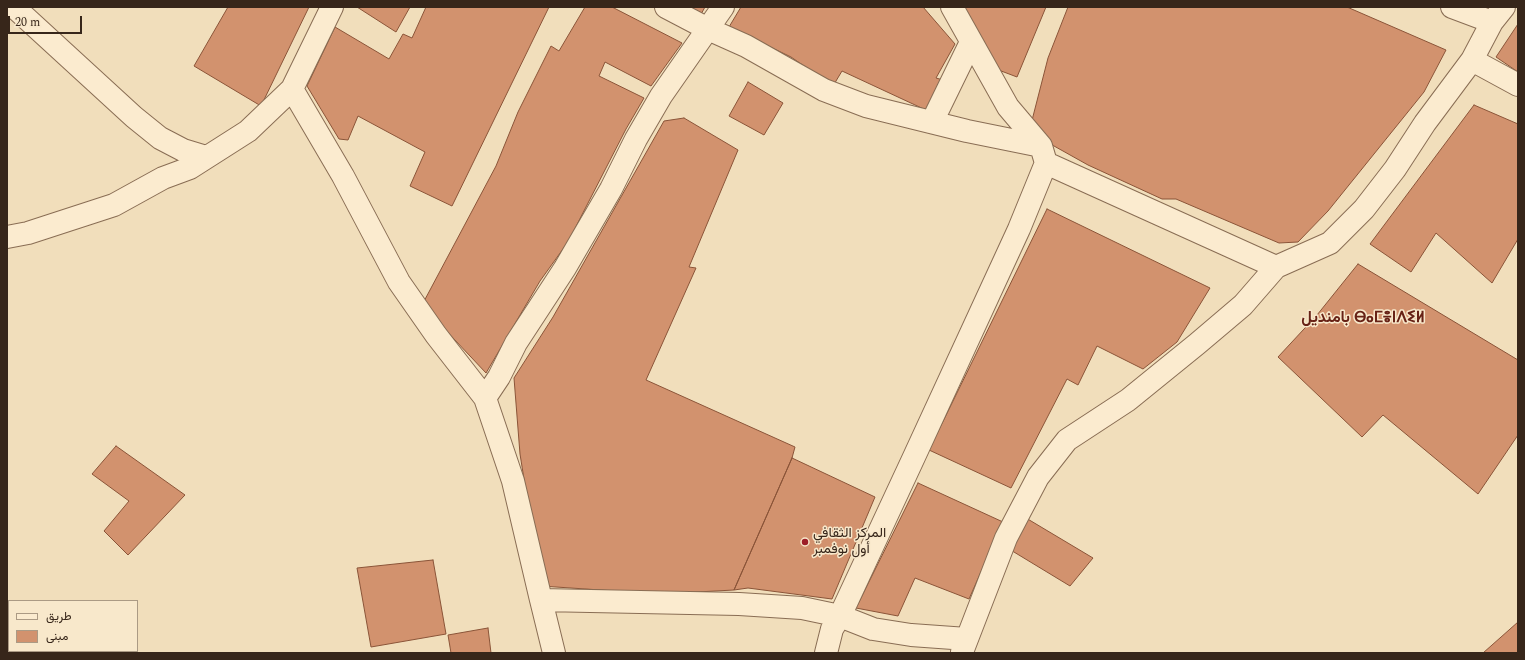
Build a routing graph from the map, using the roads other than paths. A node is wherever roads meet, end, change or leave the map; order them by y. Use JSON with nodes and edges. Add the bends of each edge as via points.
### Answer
{"nodes":[{"id":1,"x":14,"y":7,"type":"edge"},
{"id":2,"x":332,"y":7,"type":"edge"},
{"id":3,"x":666,"y":7,"type":"edge"},
{"id":4,"x":723,"y":7,"type":"edge"},
{"id":5,"x":952,"y":7,"type":"edge"},
{"id":6,"x":1452,"y":7,"type":"edge"},
{"id":7,"x":1498,"y":14,"type":"edge"},
{"id":8,"x":708,"y":29,"type":"junction"},
{"id":9,"x":971,"y":42,"type":"junction"},
{"id":10,"x":1472,"y":60,"type":"junction"},
{"id":11,"x":1518,"y":85,"type":"edge"},
{"id":12,"x":292,"y":89,"type":"junction"},
{"id":13,"x":932,"y":122,"type":"junction"},
{"id":14,"x":1043,"y":155,"type":"junction"},
{"id":15,"x":206,"y":157,"type":"junction"},
{"id":16,"x":7,"y":237,"type":"edge"},
{"id":17,"x":1276,"y":268,"type":"junction"},
{"id":18,"x":485,"y":398,"type":"junction"},
{"id":19,"x":541,"y":600,"type":"junction"},
{"id":20,"x":840,"y":616,"type":"junction"},
{"id":21,"x":964,"y":646,"type":"edge"},
{"id":22,"x":554,"y":653,"type":"edge"},
{"id":23,"x":826,"y":653,"type":"edge"}],
"edges":[{"from":1,"to":15,"type":"street","via":[[160,138],[183,150]]},
{"from":2,"to":12,"type":"street"},
{"from":3,"to":8,"type":"street"},
{"from":4,"to":8,"type":"street"},
{"from":5,"to":9,"type":"street"},
{"from":6,"to":7,"type":"street"},
{"from":7,"to":10,"type":"street"},
{"from":8,"to":13,"type":"street","via":[[746,46],[824,90],[866,106]]},
{"from":8,"to":18,"type":"street","via":[[661,96],[565,268],[516,343]]},
{"from":9,"to":13,"type":"street"},
{"from":9,"to":14,"type":"street","via":[[1008,108]]},
{"from":10,"to":11,"type":"street"},
{"from":10,"to":17,"type":"street","via":[[1364,209],[1330,243]]},
{"from":12,"to":15,"type":"street","via":[[248,131]]},
{"from":12,"to":18,"type":"street","via":[[343,176],[399,282]]},
{"from":13,"to":14,"type":"street"},
{"from":14,"to":17,"type":"street"},
{"from":14,"to":20,"type":"street","via":[[1019,229]]},
{"from":15,"to":16,"type":"street","via":[[190,168],[163,178],[114,205],[28,233]]},
{"from":17,"to":21,"type":"street","via":[[1243,305],[1197,344],[1128,400],[1067,440],[1038,477],[1006,538]]},
{"from":18,"to":19,"type":"street","via":[[513,481]]},
{"from":19,"to":20,"type":"street","via":[[747,605],[802,608]]},
{"from":19,"to":22,"type":"street"},
{"from":20,"to":21,"type":"street","via":[[873,629]]},
{"from":20,"to":23,"type":"street","via":[[832,629]]}]}
